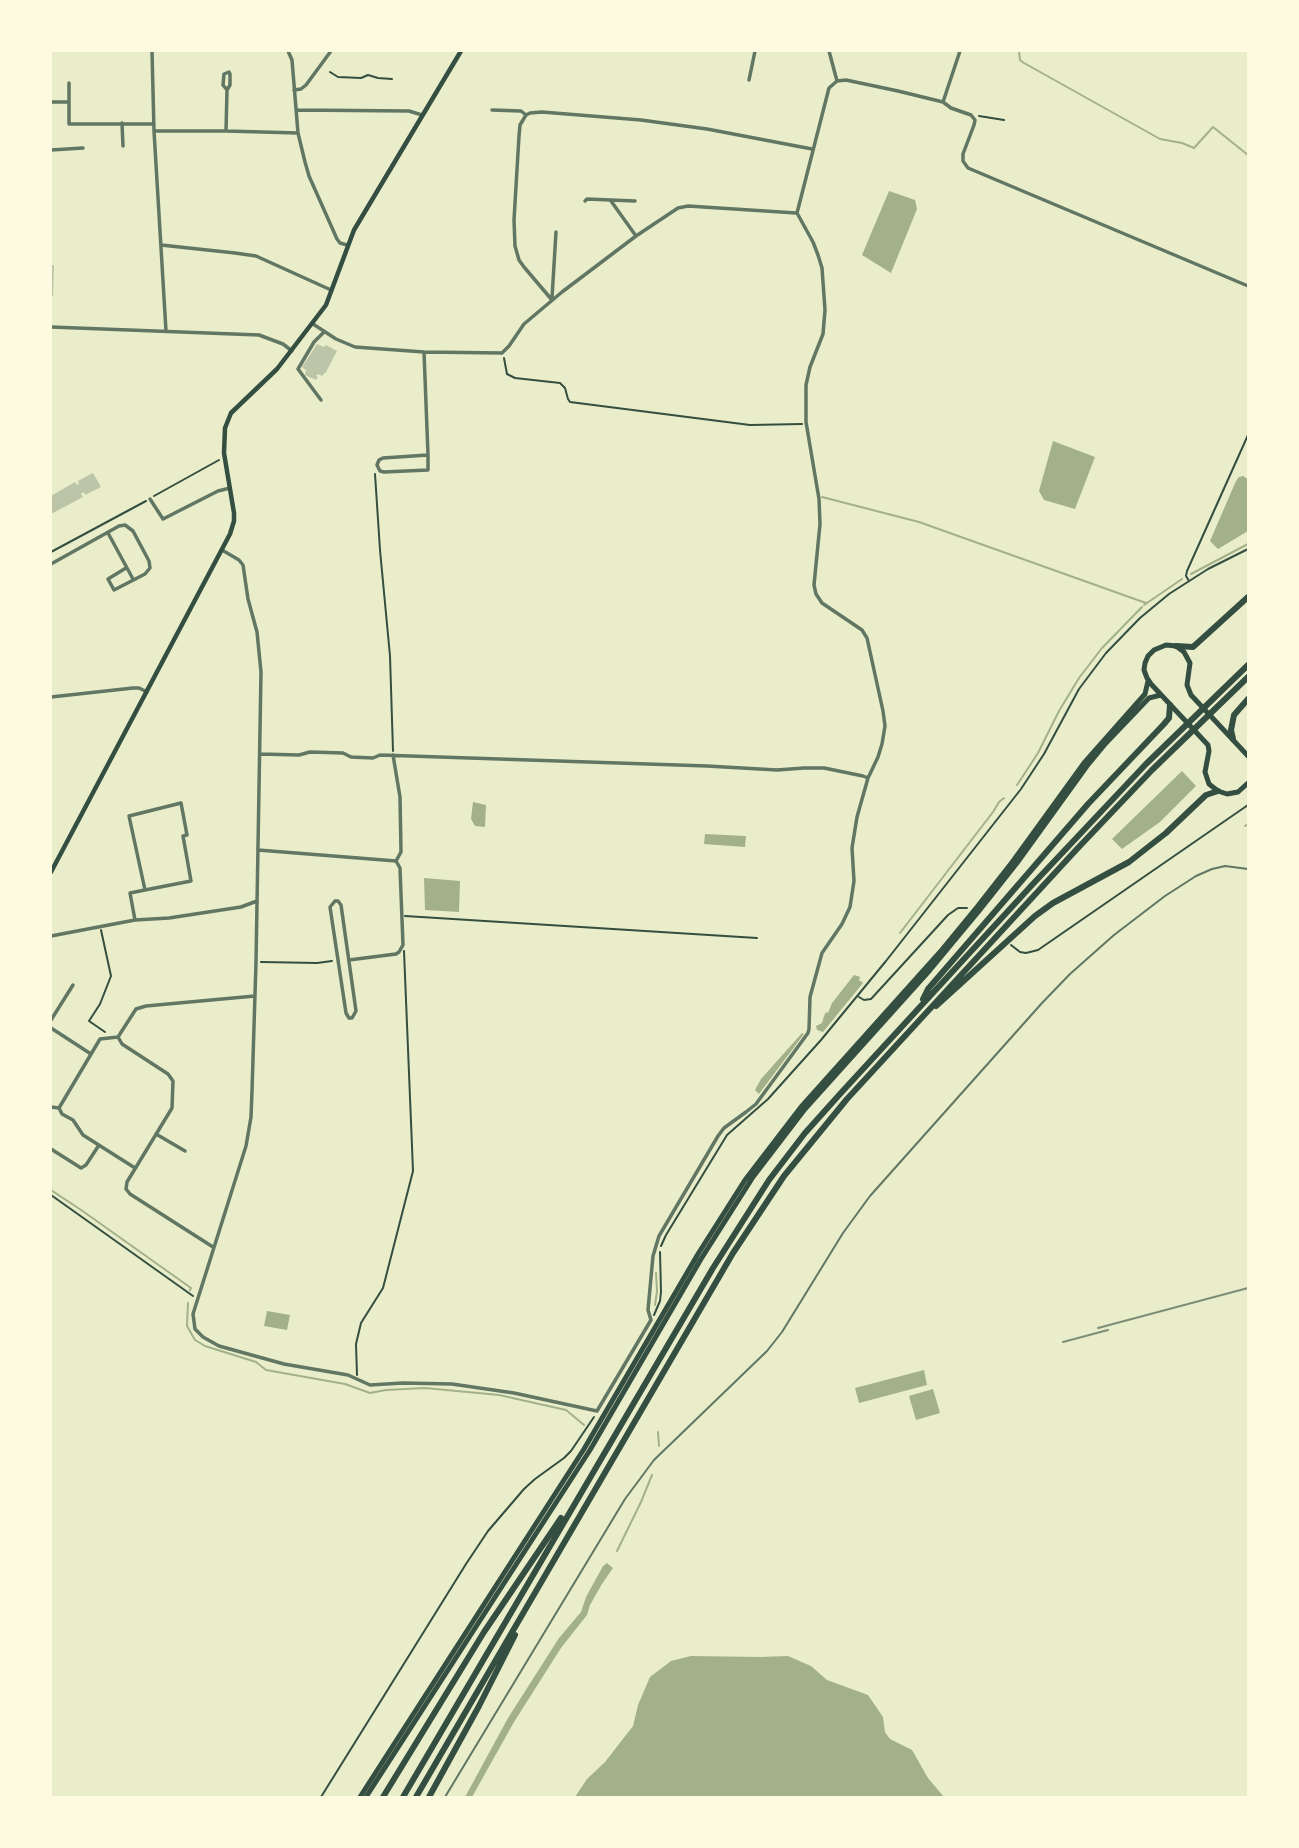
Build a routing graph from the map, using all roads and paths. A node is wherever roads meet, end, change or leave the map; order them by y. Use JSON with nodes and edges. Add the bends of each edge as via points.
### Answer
{"nodes":[{"id":1,"x":152,"y":51,"type":"edge"},
{"id":2,"x":289,"y":51,"type":"edge"},
{"id":3,"x":331,"y":51,"type":"edge"},
{"id":4,"x":461,"y":51,"type":"edge"},
{"id":5,"x":755,"y":51,"type":"edge"},
{"id":6,"x":829,"y":51,"type":"edge"},
{"id":7,"x":960,"y":51,"type":"edge"},
{"id":8,"x":330,"y":72,"type":"dead end"},
{"id":9,"x":392,"y":79,"type":"dead end"},
{"id":10,"x":749,"y":80,"type":"dead end"},
{"id":11,"x":837,"y":81,"type":"junction"},
{"id":12,"x":69,"y":83,"type":"dead end"},
{"id":13,"x":227,"y":90,"type":"dead end"},
{"id":14,"x":294,"y":90,"type":"junction"},
{"id":15,"x":51,"y":102,"type":"edge"},
{"id":16,"x":69,"y":102,"type":"junction"},
{"id":17,"x":943,"y":103,"type":"junction"},
{"id":18,"x":295,"y":110,"type":"junction"},
{"id":19,"x":492,"y":110,"type":"dead end"},
{"id":20,"x":422,"y":115,"type":"junction"},
{"id":21,"x":526,"y":115,"type":"junction"},
{"id":22,"x":971,"y":115,"type":"junction"},
{"id":23,"x":1004,"y":120,"type":"dead end"},
{"id":24,"x":122,"y":122,"type":"junction"},
{"id":25,"x":155,"y":124,"type":"junction"},
{"id":26,"x":154,"y":131,"type":"junction"},
{"id":27,"x":226,"y":131,"type":"junction"},
{"id":28,"x":298,"y":133,"type":"junction"},
{"id":29,"x":123,"y":146,"type":"dead end"},
{"id":30,"x":83,"y":148,"type":"dead end"},
{"id":31,"x":813,"y":149,"type":"junction"},
{"id":32,"x":51,"y":150,"type":"edge"},
{"id":33,"x":610,"y":200,"type":"junction"},
{"id":34,"x":585,"y":201,"type":"dead end"},
{"id":35,"x":635,"y":201,"type":"dead end"},
{"id":36,"x":797,"y":213,"type":"junction"},
{"id":37,"x":556,"y":232,"type":"dead end"},
{"id":38,"x":636,"y":236,"type":"junction"},
{"id":39,"x":347,"y":245,"type":"junction"},
{"id":40,"x":161,"y":246,"type":"junction"},
{"id":41,"x":1248,"y":286,"type":"edge"},
{"id":42,"x":331,"y":290,"type":"junction"},
{"id":43,"x":552,"y":300,"type":"junction"},
{"id":44,"x":313,"y":324,"type":"junction"},
{"id":45,"x":51,"y":327,"type":"edge"},
{"id":46,"x":166,"y":331,"type":"junction"},
{"id":47,"x":324,"y":332,"type":"junction"},
{"id":48,"x":292,"y":351,"type":"junction"},
{"id":49,"x":424,"y":352,"type":"junction"},
{"id":50,"x":502,"y":353,"type":"junction"},
{"id":51,"x":321,"y":400,"type":"dead end"},
{"id":52,"x":806,"y":422,"type":"junction"},
{"id":53,"x":1248,"y":435,"type":"edge"},
{"id":54,"x":428,"y":455,"type":"junction"},
{"id":55,"x":224,"y":459,"type":"junction"},
{"id":56,"x":192,"y":474,"type":"dead end"},
{"id":57,"x":375,"y":474,"type":"dead end"},
{"id":58,"x":230,"y":488,"type":"junction"},
{"id":59,"x":150,"y":499,"type":"dead end"},
{"id":60,"x":115,"y":518,"type":"dead end"},
{"id":61,"x":108,"y":533,"type":"junction"},
{"id":62,"x":1248,"y":549,"type":"edge"},
{"id":63,"x":222,"y":550,"type":"junction"},
{"id":64,"x":51,"y":552,"type":"edge"},
{"id":65,"x":51,"y":564,"type":"edge"},
{"id":66,"x":126,"y":568,"type":"junction"},
{"id":67,"x":133,"y":579,"type":"junction"},
{"id":68,"x":1189,"y":581,"type":"junction"},
{"id":69,"x":1248,"y":597,"type":"edge"},
{"id":70,"x":1176,"y":646,"type":"junction"},
{"id":71,"x":1248,"y":665,"type":"edge"},
{"id":72,"x":1248,"y":677,"type":"edge"},
{"id":73,"x":1148,"y":681,"type":"junction"},
{"id":74,"x":147,"y":692,"type":"junction"},
{"id":75,"x":1161,"y":695,"type":"junction"},
{"id":76,"x":51,"y":696,"type":"edge"},
{"id":77,"x":1248,"y":699,"type":"edge"},
{"id":78,"x":1170,"y":705,"type":"junction"},
{"id":79,"x":1233,"y":739,"type":"junction"},
{"id":80,"x":260,"y":754,"type":"junction"},
{"id":81,"x":393,"y":755,"type":"junction"},
{"id":82,"x":1248,"y":756,"type":"edge"},
{"id":83,"x":868,"y":778,"type":"junction"},
{"id":84,"x":1247,"y":787,"type":"edge"},
{"id":85,"x":1218,"y":791,"type":"junction"},
{"id":86,"x":1248,"y":805,"type":"edge"},
{"id":87,"x":258,"y":850,"type":"junction"},
{"id":88,"x":396,"y":861,"type":"junction"},
{"id":89,"x":1248,"y":869,"type":"edge"},
{"id":90,"x":51,"y":872,"type":"edge"},
{"id":91,"x":145,"y":890,"type":"junction"},
{"id":92,"x":257,"y":901,"type":"junction"},
{"id":93,"x":972,"y":909,"type":"dead end"},
{"id":94,"x":401,"y":915,"type":"junction"},
{"id":95,"x":135,"y":920,"type":"junction"},
{"id":96,"x":100,"y":926,"type":"junction"},
{"id":97,"x":51,"y":936,"type":"edge"},
{"id":98,"x":757,"y":938,"type":"dead end"},
{"id":99,"x":403,"y":945,"type":"junction"},
{"id":100,"x":1026,"y":953,"type":"dead end"},
{"id":101,"x":338,"y":960,"type":"junction"},
{"id":102,"x":349,"y":960,"type":"junction"},
{"id":103,"x":256,"y":961,"type":"junction"},
{"id":104,"x":73,"y":985,"type":"dead end"},
{"id":105,"x":255,"y":996,"type":"junction"},
{"id":106,"x":858,"y":996,"type":"junction"},
{"id":107,"x":919,"y":1007,"type":"junction"},
{"id":108,"x":926,"y":1013,"type":"junction"},
{"id":109,"x":51,"y":1020,"type":"edge"},
{"id":110,"x":51,"y":1028,"type":"edge"},
{"id":111,"x":809,"y":1029,"type":"junction"},
{"id":112,"x":118,"y":1037,"type":"junction"},
{"id":113,"x":107,"y":1038,"type":"junction"},
{"id":114,"x":821,"y":1040,"type":"junction"},
{"id":115,"x":90,"y":1054,"type":"junction"},
{"id":116,"x":51,"y":1107,"type":"edge"},
{"id":117,"x":59,"y":1108,"type":"junction"},
{"id":118,"x":156,"y":1133,"type":"junction"},
{"id":119,"x":99,"y":1145,"type":"junction"},
{"id":120,"x":51,"y":1149,"type":"edge"},
{"id":121,"x":184,"y":1151,"type":"dead end"},
{"id":122,"x":135,"y":1168,"type":"junction"},
{"id":123,"x":51,"y":1195,"type":"edge"},
{"id":124,"x":213,"y":1247,"type":"junction"},
{"id":125,"x":198,"y":1299,"type":"junction"},
{"id":126,"x":651,"y":1320,"type":"junction"},
{"id":127,"x":357,"y":1379,"type":"junction"},
{"id":128,"x":597,"y":1411,"type":"junction"},
{"id":129,"x":581,"y":1491,"type":"junction"},
{"id":130,"x":527,"y":1608,"type":"junction"},
{"id":131,"x":321,"y":1797,"type":"edge"},
{"id":132,"x":360,"y":1797,"type":"edge"},
{"id":133,"x":366,"y":1797,"type":"edge"},
{"id":134,"x":383,"y":1797,"type":"edge"},
{"id":135,"x":402,"y":1797,"type":"edge"},
{"id":136,"x":416,"y":1797,"type":"edge"},
{"id":137,"x":429,"y":1797,"type":"edge"},
{"id":138,"x":445,"y":1797,"type":"edge"}],
"edges":[{"from":1,"to":25,"type":"street"},
{"from":2,"to":14,"type":"street"},
{"from":3,"to":14,"type":"street","via":[[306,85]]},
{"from":4,"to":20,"type":"main road"},
{"from":5,"to":10,"type":"street"},
{"from":6,"to":11,"type":"street"},
{"from":7,"to":17,"type":"street"},
{"from":8,"to":9,"type":"path","via":[[338,77]]},
{"from":11,"to":17,"type":"street"},
{"from":11,"to":31,"type":"street","via":[[827,92]]},
{"from":12,"to":16,"type":"street"},
{"from":13,"to":27,"type":"street"},
{"from":14,"to":18,"type":"street"},
{"from":15,"to":16,"type":"street"},
{"from":16,"to":24,"type":"street","via":[[69,124]]},
{"from":17,"to":22,"type":"street"},
{"from":18,"to":20,"type":"street"},
{"from":18,"to":28,"type":"street"},
{"from":19,"to":21,"type":"street"},
{"from":20,"to":39,"type":"main road"},
{"from":21,"to":31,"type":"street","via":[[542,112],[641,120]]},
{"from":21,"to":43,"type":"street","via":[[519,135],[515,246],[519,260]]},
{"from":22,"to":23,"type":"path"},
{"from":22,"to":41,"type":"street","via":[[975,120],[963,155],[968,168]]},
{"from":24,"to":25,"type":"street"},
{"from":24,"to":29,"type":"street"},
{"from":25,"to":26,"type":"street"},
{"from":26,"to":27,"type":"street"},
{"from":26,"to":40,"type":"street"},
{"from":27,"to":28,"type":"street"},
{"from":28,"to":39,"type":"street","via":[[309,176],[339,242]]},
{"from":30,"to":32,"type":"street"},
{"from":31,"to":36,"type":"street"},
{"from":33,"to":34,"type":"street"},
{"from":33,"to":35,"type":"street"},
{"from":33,"to":38,"type":"street"},
{"from":36,"to":38,"type":"street","via":[[688,206]]},
{"from":36,"to":52,"type":"street","via":[[822,268],[825,310],[824,334],[806,385]]},
{"from":37,"to":43,"type":"street"},
{"from":38,"to":43,"type":"street"},
{"from":39,"to":42,"type":"main road"},
{"from":40,"to":42,"type":"street","via":[[256,256]]},
{"from":40,"to":46,"type":"street"},
{"from":42,"to":44,"type":"main road"},
{"from":43,"to":50,"type":"street","via":[[524,324]]},
{"from":44,"to":47,"type":"street"},
{"from":44,"to":48,"type":"main road"},
{"from":45,"to":46,"type":"street"},
{"from":46,"to":48,"type":"street","via":[[259,335]]},
{"from":47,"to":49,"type":"street","via":[[355,347]]},
{"from":47,"to":51,"type":"street","via":[[298,369]]},
{"from":48,"to":55,"type":"main road","via":[[230,413]]},
{"from":49,"to":50,"type":"street"},
{"from":49,"to":54,"type":"street"},
{"from":50,"to":52,"type":"path","via":[[507,374],[560,383],[570,402],[750,425]]},
{"from":52,"to":83,"type":"street","via":[[819,499],[816,594],[822,604],[867,638],[885,726]]},
{"from":53,"to":68,"type":"path","via":[[1187,571]]},
{"from":54,"to":54,"type":"street","via":[[428,470],[384,472],[377,466],[383,458]]},
{"from":55,"to":56,"type":"path"},
{"from":55,"to":58,"type":"main road"},
{"from":57,"to":81,"type":"path"},
{"from":58,"to":59,"type":"street","via":[[166,519]]},
{"from":58,"to":63,"type":"main road","via":[[234,521]]},
{"from":60,"to":64,"type":"path"},
{"from":61,"to":65,"type":"street"},
{"from":61,"to":66,"type":"street"},
{"from":61,"to":67,"type":"street","via":[[121,525],[133,531],[150,568]]},
{"from":62,"to":68,"type":"path"},
{"from":63,"to":74,"type":"main road"},
{"from":63,"to":80,"type":"street","via":[[243,565],[257,632]]},
{"from":66,"to":67,"type":"street"},
{"from":66,"to":67,"type":"street","via":[[108,579],[114,590]]},
{"from":68,"to":106,"type":"path","via":[[1140,618],[1090,673],[1021,789]]},
{"from":69,"to":70,"type":"highway","via":[[1193,647]]},
{"from":70,"to":73,"type":"highway","via":[[1160,646],[1148,656],[1144,670]]},
{"from":70,"to":79,"type":"highway","via":[[1190,663],[1188,690]]},
{"from":71,"to":107,"type":"highway","via":[[1137,774]]},
{"from":72,"to":108,"type":"highway","via":[[1112,812]]},
{"from":73,"to":75,"type":"highway"},
{"from":73,"to":132,"type":"highway","via":[[1144,694],[1084,762],[971,915],[801,1107],[745,1180],[584,1450]]},
{"from":74,"to":76,"type":"street","via":[[133,688]]},
{"from":74,"to":90,"type":"main road"},
{"from":75,"to":78,"type":"highway"},
{"from":75,"to":133,"type":"highway","via":[[1142,704],[1106,743],[995,893],[806,1109],[753,1177],[590,1450]]},
{"from":77,"to":79,"type":"highway","via":[[1234,715]]},
{"from":78,"to":85,"type":"highway","via":[[1208,745],[1206,779]]},
{"from":78,"to":107,"type":"highway","via":[[1169,718],[928,989]]},
{"from":79,"to":82,"type":"highway"},
{"from":80,"to":81,"type":"street"},
{"from":80,"to":87,"type":"street"},
{"from":81,"to":83,"type":"street","via":[[824,768]]},
{"from":81,"to":88,"type":"street","via":[[400,797],[401,852]]},
{"from":83,"to":111,"type":"street","via":[[852,848],[850,908],[822,953],[810,997]]},
{"from":84,"to":85,"type":"highway","via":[[1227,794]]},
{"from":85,"to":108,"type":"highway","via":[[1206,795],[1129,862],[1035,916]]},
{"from":86,"to":100,"type":"path","via":[[1038,950]]},
{"from":87,"to":88,"type":"street"},
{"from":87,"to":92,"type":"street"},
{"from":88,"to":94,"type":"street","via":[[401,868]]},
{"from":89,"to":138,"type":"lane","via":[[1225,866],[1196,876],[1153,905],[1070,974],[870,1196],[782,1332],[746,1373],[654,1460],[636,1484]]},
{"from":91,"to":91,"type":"street","via":[[129,816],[181,803],[191,881]]},
{"from":91,"to":95,"type":"street","via":[[130,893]]},
{"from":92,"to":95,"type":"street"},
{"from":92,"to":103,"type":"street"},
{"from":93,"to":106,"type":"path","via":[[948,915],[871,999]]},
{"from":94,"to":98,"type":"path"},
{"from":94,"to":99,"type":"street"},
{"from":95,"to":96,"type":"street"},
{"from":96,"to":97,"type":"street"},
{"from":96,"to":113,"type":"path","via":[[110,976],[89,1021],[104,1030]]},
{"from":99,"to":102,"type":"street","via":[[396,954]]},
{"from":99,"to":127,"type":"path","via":[[414,1171],[383,1288],[360,1323]]},
{"from":101,"to":102,"type":"street","via":[[346,1013],[352,1018],[356,1011]]},
{"from":101,"to":102,"type":"street","via":[[330,907],[335,901],[341,905]]},
{"from":101,"to":103,"type":"path"},
{"from":103,"to":105,"type":"street"},
{"from":104,"to":109,"type":"street"},
{"from":105,"to":112,"type":"street","via":[[141,1006]]},
{"from":105,"to":124,"type":"street","via":[[248,1132]]},
{"from":106,"to":114,"type":"path"},
{"from":107,"to":129,"type":"highway","via":[[805,1133],[769,1180]]},
{"from":108,"to":130,"type":"highway","via":[[823,1127],[761,1210]]},
{"from":110,"to":115,"type":"street"},
{"from":111,"to":114,"type":"path"},
{"from":111,"to":126,"type":"street","via":[[756,1104],[724,1128],[659,1236],[653,1256]]},
{"from":112,"to":113,"type":"street"},
{"from":112,"to":118,"type":"street","via":[[173,1078],[172,1108]]},
{"from":113,"to":115,"type":"street","via":[[100,1038]]},
{"from":114,"to":126,"type":"path","via":[[768,1100],[720,1144],[663,1242],[660,1301]]},
{"from":115,"to":117,"type":"street"},
{"from":116,"to":117,"type":"street"},
{"from":117,"to":119,"type":"street","via":[[83,1135]]},
{"from":118,"to":121,"type":"street"},
{"from":118,"to":122,"type":"street"},
{"from":119,"to":120,"type":"street","via":[[81,1168]]},
{"from":119,"to":122,"type":"street"},
{"from":122,"to":124,"type":"street","via":[[127,1182],[130,1194]]},
{"from":123,"to":125,"type":"path"},
{"from":124,"to":125,"type":"street"},
{"from":125,"to":127,"type":"street","via":[[193,1324],[208,1341],[284,1364]]},
{"from":126,"to":128,"type":"street"},
{"from":127,"to":128,"type":"street","via":[[370,1385],[462,1386]]},
{"from":128,"to":131,"type":"path","via":[[565,1458],[524,1489],[482,1539]]},
{"from":129,"to":134,"type":"highway","via":[[477,1642]]},
{"from":129,"to":135,"type":"highway"},
{"from":130,"to":136,"type":"highway"},
{"from":130,"to":137,"type":"highway"}]}
